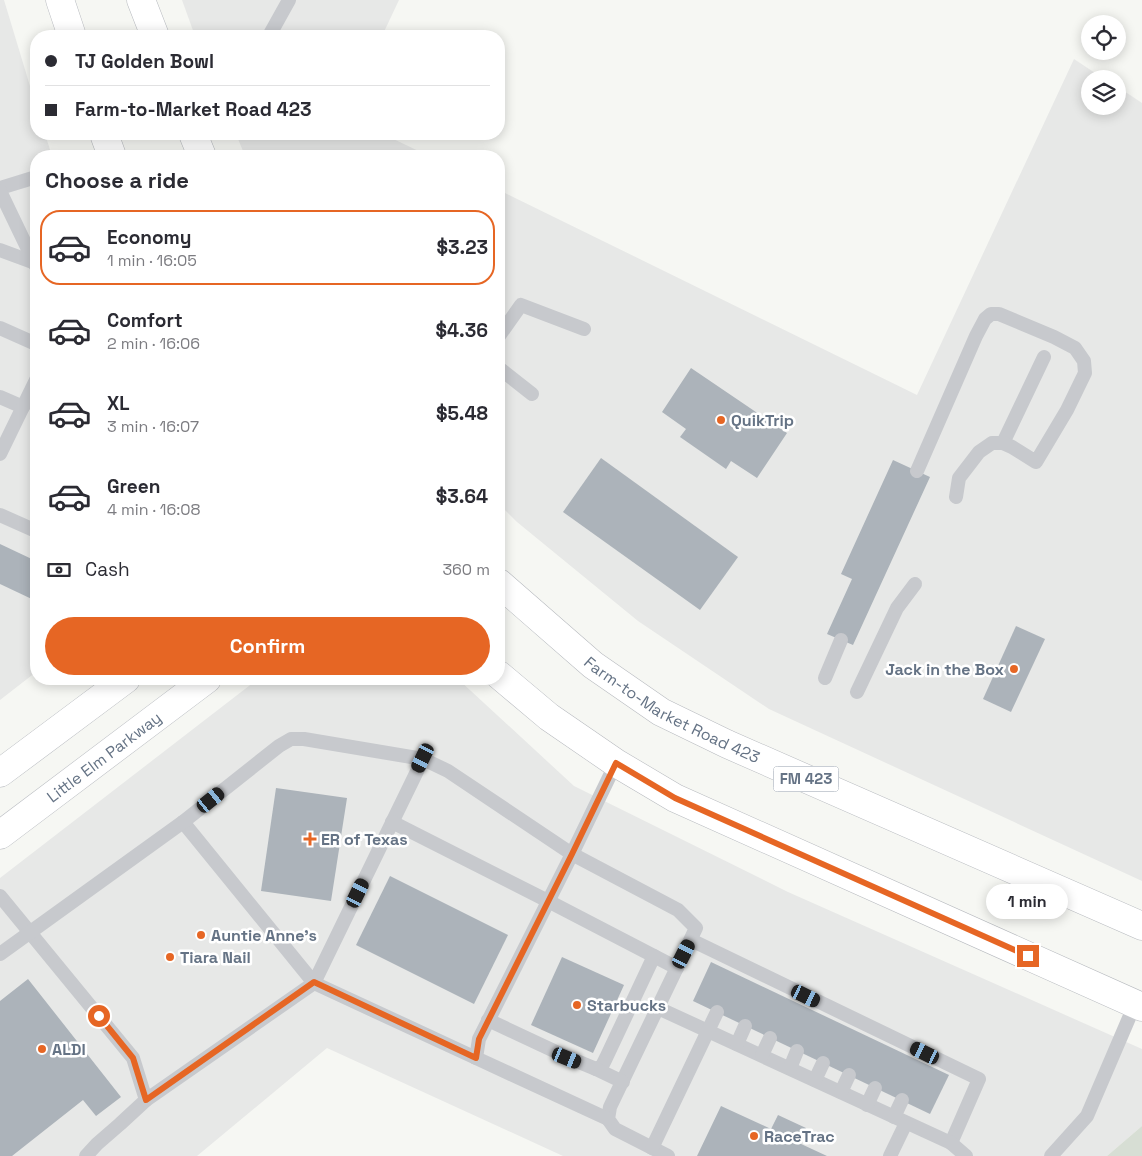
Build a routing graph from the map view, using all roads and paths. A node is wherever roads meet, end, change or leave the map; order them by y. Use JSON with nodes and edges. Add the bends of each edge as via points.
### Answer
{"nodes":[{"id":1,"x":60,"y":0,"type":"edge"},
{"id":2,"x":141,"y":0,"type":"edge"},
{"id":3,"x":289,"y":0,"type":"edge"},
{"id":4,"x":70,"y":30,"type":"edge"},
{"id":5,"x":153,"y":30,"type":"edge"},
{"id":6,"x":272,"y":30,"type":"edge"},
{"id":7,"x":30,"y":179,"type":"edge"},
{"id":8,"x":0,"y":190,"type":"edge"},
{"id":9,"x":0,"y":250,"type":"edge"},
{"id":10,"x":30,"y":252,"type":"edge"},
{"id":11,"x":30,"y":262,"type":"edge"},
{"id":12,"x":0,"y":328,"type":"edge"},
{"id":13,"x":505,"y":328,"type":"edge"},
{"id":14,"x":584,"y":329,"type":"dead end"},
{"id":15,"x":30,"y":341,"type":"edge"},
{"id":16,"x":1044,"y":357,"type":"dead end"},
{"id":17,"x":505,"y":373,"type":"edge"},
{"id":18,"x":532,"y":394,"type":"dead end"},
{"id":19,"x":0,"y":397,"type":"edge"},
{"id":20,"x":30,"y":398,"type":"edge"},
{"id":21,"x":23,"y":407,"type":"junction"},
{"id":22,"x":1003,"y":443,"type":"junction"},
{"id":23,"x":0,"y":454,"type":"edge"},
{"id":24,"x":917,"y":471,"type":"dead end"},
{"id":25,"x":951,"y":494,"type":"dead end"},
{"id":26,"x":0,"y":515,"type":"edge"},
{"id":27,"x":30,"y":528,"type":"edge"},
{"id":28,"x":909,"y":582,"type":"dead end"},
{"id":29,"x":505,"y":588,"type":"edge"},
{"id":30,"x":841,"y":640,"type":"dead end"},
{"id":31,"x":825,"y":678,"type":"dead end"},
{"id":32,"x":505,"y":680,"type":"edge"},
{"id":33,"x":118,"y":685,"type":"edge"},
{"id":34,"x":199,"y":685,"type":"edge"},
{"id":35,"x":857,"y":692,"type":"dead end"},
{"id":36,"x":423,"y":758,"type":"junction"},
{"id":37,"x":616,"y":763,"type":"junction"},
{"id":38,"x":0,"y":773,"type":"edge"},
{"id":39,"x":184,"y":822,"type":"junction"},
{"id":40,"x":392,"y":822,"type":"junction"},
{"id":41,"x":0,"y":835,"type":"edge"},
{"id":42,"x":572,"y":854,"type":"junction"},
{"id":43,"x":0,"y":896,"type":"edge"},
{"id":44,"x":548,"y":901,"type":"junction"},
{"id":45,"x":1142,"y":926,"type":"edge"},
{"id":46,"x":30,"y":932,"type":"junction"},
{"id":47,"x":691,"y":940,"type":"junction"},
{"id":48,"x":0,"y":954,"type":"edge"},
{"id":49,"x":654,"y":956,"type":"junction"},
{"id":50,"x":677,"y":968,"type":"junction"},
{"id":51,"x":314,"y":982,"type":"junction"},
{"id":52,"x":1140,"y":1000,"type":"edge"},
{"id":53,"x":658,"y":1008,"type":"junction"},
{"id":54,"x":717,"y":1012,"type":"dead end"},
{"id":55,"x":488,"y":1020,"type":"junction"},
{"id":56,"x":745,"y":1026,"type":"dead end"},
{"id":57,"x":708,"y":1031,"type":"junction"},
{"id":58,"x":770,"y":1038,"type":"dead end"},
{"id":59,"x":737,"y":1044,"type":"junction"},
{"id":60,"x":798,"y":1051,"type":"dead end"},
{"id":61,"x":762,"y":1055,"type":"junction"},
{"id":62,"x":476,"y":1058,"type":"junction"},
{"id":63,"x":823,"y":1063,"type":"dead end"},
{"id":64,"x":790,"y":1068,"type":"junction"},
{"id":65,"x":596,"y":1069,"type":"junction"},
{"id":66,"x":849,"y":1075,"type":"dead end"},
{"id":67,"x":815,"y":1080,"type":"junction"},
{"id":68,"x":622,"y":1082,"type":"junction"},
{"id":69,"x":875,"y":1088,"type":"dead end"},
{"id":70,"x":841,"y":1092,"type":"junction"},
{"id":71,"x":146,"y":1100,"type":"junction"},
{"id":72,"x":902,"y":1100,"type":"dead end"},
{"id":73,"x":867,"y":1105,"type":"junction"},
{"id":74,"x":608,"y":1119,"type":"junction"},
{"id":75,"x":900,"y":1120,"type":"junction"},
{"id":76,"x":951,"y":1143,"type":"junction"},
{"id":77,"x":652,"y":1148,"type":"junction"},
{"id":78,"x":86,"y":1156,"type":"edge"},
{"id":79,"x":668,"y":1156,"type":"edge"},
{"id":80,"x":890,"y":1156,"type":"edge"},
{"id":81,"x":966,"y":1156,"type":"edge"},
{"id":82,"x":1051,"y":1156,"type":"edge"}],
"edges":[{"from":1,"to":4,"type":"main road"},
{"from":2,"to":5,"type":"main road"},
{"from":3,"to":6,"type":"lane"},
{"from":7,"to":8,"type":"lane"},
{"from":8,"to":10,"type":"lane"},
{"from":9,"to":11,"type":"lane"},
{"from":12,"to":15,"type":"lane"},
{"from":13,"to":14,"type":"lane","via":[[521,305]]},
{"from":16,"to":22,"type":"lane"},
{"from":17,"to":18,"type":"lane"},
{"from":19,"to":21,"type":"lane"},
{"from":20,"to":21,"type":"lane"},
{"from":21,"to":23,"type":"lane"},
{"from":22,"to":24,"type":"lane","via":[[1036,462],[1085,374],[1084,361],[1075,348],[999,314],[991,314],[976,336]]},
{"from":22,"to":25,"type":"lane","via":[[992,443],[979,452]]},
{"from":26,"to":27,"type":"lane"},
{"from":28,"to":35,"type":"lane"},
{"from":29,"to":45,"type":"main road","name":"Farm-to-Market Road 423","number":"FM 423","via":[[593,665],[660,712]]},
{"from":30,"to":31,"type":"lane"},
{"from":32,"to":37,"type":"main road","via":[[549,717]]},
{"from":33,"to":38,"type":"main road"},
{"from":34,"to":41,"type":"main road","name":"Little Elm Parkway"},
{"from":36,"to":39,"type":"lane","via":[[304,739],[291,740],[278,746]]},
{"from":36,"to":40,"type":"lane"},
{"from":36,"to":42,"type":"lane","via":[[448,771]]},
{"from":37,"to":42,"type":"lane"},
{"from":37,"to":52,"type":"main road","via":[[675,798]]},
{"from":39,"to":46,"type":"lane"},
{"from":39,"to":51,"type":"lane"},
{"from":40,"to":44,"type":"lane"},
{"from":40,"to":51,"type":"lane"},
{"from":42,"to":44,"type":"lane"},
{"from":42,"to":47,"type":"lane","via":[[678,910],[696,928]]},
{"from":43,"to":46,"type":"lane"},
{"from":44,"to":49,"type":"lane"},
{"from":44,"to":55,"type":"lane"},
{"from":46,"to":48,"type":"lane"},
{"from":46,"to":71,"type":"lane","via":[[133,1058]]},
{"from":47,"to":50,"type":"lane"},
{"from":47,"to":76,"type":"lane","via":[[737,968],[842,1019],[923,1058],[979,1079]]},
{"from":49,"to":50,"type":"lane"},
{"from":49,"to":65,"type":"lane","via":[[602,1066]]},
{"from":50,"to":53,"type":"lane"},
{"from":51,"to":62,"type":"lane"},
{"from":51,"to":71,"type":"lane"},
{"from":52,"to":82,"type":"lane","via":[[1087,1116]]},
{"from":53,"to":57,"type":"lane"},
{"from":53,"to":68,"type":"lane"},
{"from":54,"to":57,"type":"lane"},
{"from":55,"to":62,"type":"lane","via":[[479,1039]]},
{"from":55,"to":65,"type":"lane"},
{"from":56,"to":59,"type":"lane"},
{"from":57,"to":59,"type":"lane"},
{"from":57,"to":77,"type":"lane"},
{"from":58,"to":61,"type":"lane"},
{"from":59,"to":61,"type":"lane"},
{"from":60,"to":64,"type":"lane"},
{"from":61,"to":64,"type":"lane"},
{"from":62,"to":74,"type":"lane"},
{"from":63,"to":67,"type":"lane"},
{"from":64,"to":67,"type":"lane"},
{"from":65,"to":68,"type":"lane"},
{"from":66,"to":70,"type":"lane"},
{"from":67,"to":70,"type":"lane"},
{"from":68,"to":74,"type":"lane"},
{"from":69,"to":73,"type":"lane"},
{"from":70,"to":73,"type":"lane"},
{"from":71,"to":78,"type":"lane"},
{"from":72,"to":75,"type":"lane"},
{"from":73,"to":75,"type":"lane"},
{"from":74,"to":77,"type":"lane","via":[[614,1129]]},
{"from":75,"to":76,"type":"lane"},
{"from":75,"to":80,"type":"lane"},
{"from":76,"to":81,"type":"lane"},
{"from":77,"to":79,"type":"lane"}]}
